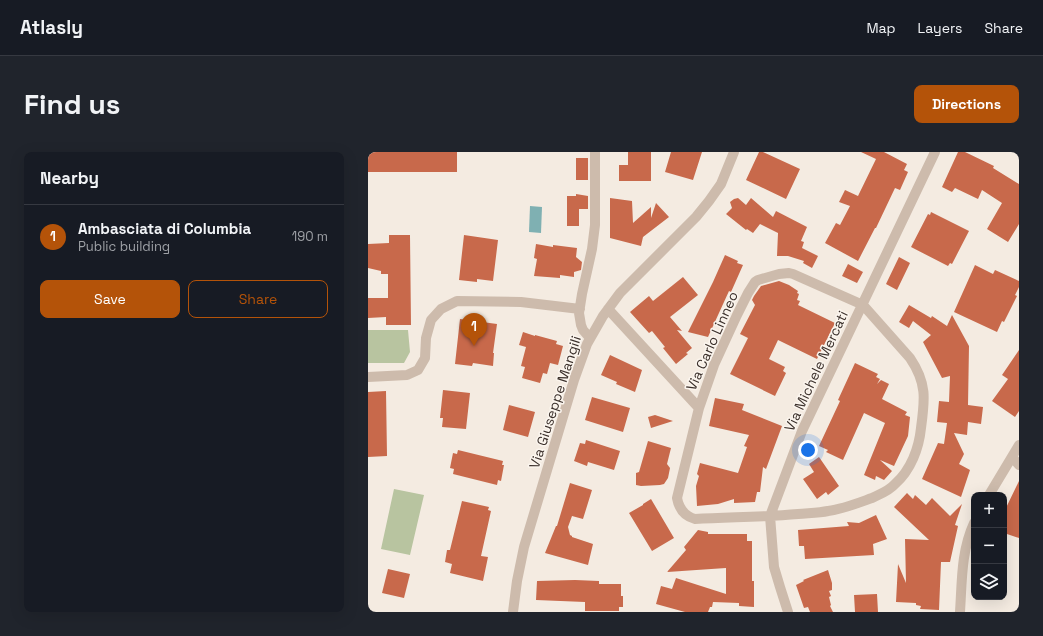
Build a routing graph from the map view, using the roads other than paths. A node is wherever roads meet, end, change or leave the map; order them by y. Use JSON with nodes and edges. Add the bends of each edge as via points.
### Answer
{"nodes":[{"id":1,"x":595,"y":152,"type":"edge"},
{"id":2,"x":734,"y":152,"type":"edge"},
{"id":3,"x":935,"y":152,"type":"edge"},
{"id":4,"x":862,"y":305,"type":"junction"},
{"id":5,"x":580,"y":308,"type":"junction"},
{"id":6,"x":608,"y":309,"type":"junction"},
{"id":7,"x":590,"y":338,"type":"junction"},
{"id":8,"x":368,"y":377,"type":"edge"},
{"id":9,"x":699,"y":408,"type":"junction"},
{"id":10,"x":1019,"y":445,"type":"edge"},
{"id":11,"x":1015,"y":461,"type":"edge"},
{"id":12,"x":991,"y":492,"type":"edge"},
{"id":13,"x":770,"y":516,"type":"junction"},
{"id":14,"x":972,"y":528,"type":"edge"},
{"id":15,"x":513,"y":612,"type":"edge"},
{"id":16,"x":788,"y":612,"type":"edge"},
{"id":17,"x":960,"y":612,"type":"edge"}],
"edges":[{"from":1,"to":5,"type":"street","via":[[592,249]]},
{"from":2,"to":6,"type":"street","name":"Via Giuseppe Mangili","via":[[710,201]]},
{"from":3,"to":4,"type":"street","name":"Via Michele Mercati"},
{"from":4,"to":9,"type":"street","name":"Via Carlo Linneo","via":[[793,274],[782,273],[755,282],[722,346]]},
{"from":4,"to":13,"type":"street","name":"Via Michele Mercati","via":[[802,431]]},
{"from":4,"to":13,"type":"street","name":"Via Carlo Linneo","via":[[910,358],[921,380],[923,416],[920,440],[913,458],[895,485],[881,494],[829,511]]},
{"from":5,"to":7,"type":"street","via":[[581,325]]},
{"from":5,"to":8,"type":"street","via":[[521,302],[457,301],[441,308],[432,320],[426,338],[425,358],[418,370],[407,375]]},
{"from":6,"to":7,"type":"street","name":"Via Giuseppe Mangili"},
{"from":6,"to":9,"type":"street","name":"Via Carlo Linneo"},
{"from":7,"to":15,"type":"street","name":"Via Giuseppe Mangili","via":[[574,380],[524,547]]},
{"from":9,"to":13,"type":"street","name":"Via Carlo Linneo","via":[[677,498],[680,508],[685,515],[695,519]]},
{"from":10,"to":11,"type":"street"},
{"from":11,"to":12,"type":"street"},
{"from":13,"to":16,"type":"street","name":"Via Michele Mercati","via":[[774,567]]},
{"from":14,"to":17,"type":"street","via":[[964,558]]}]}
